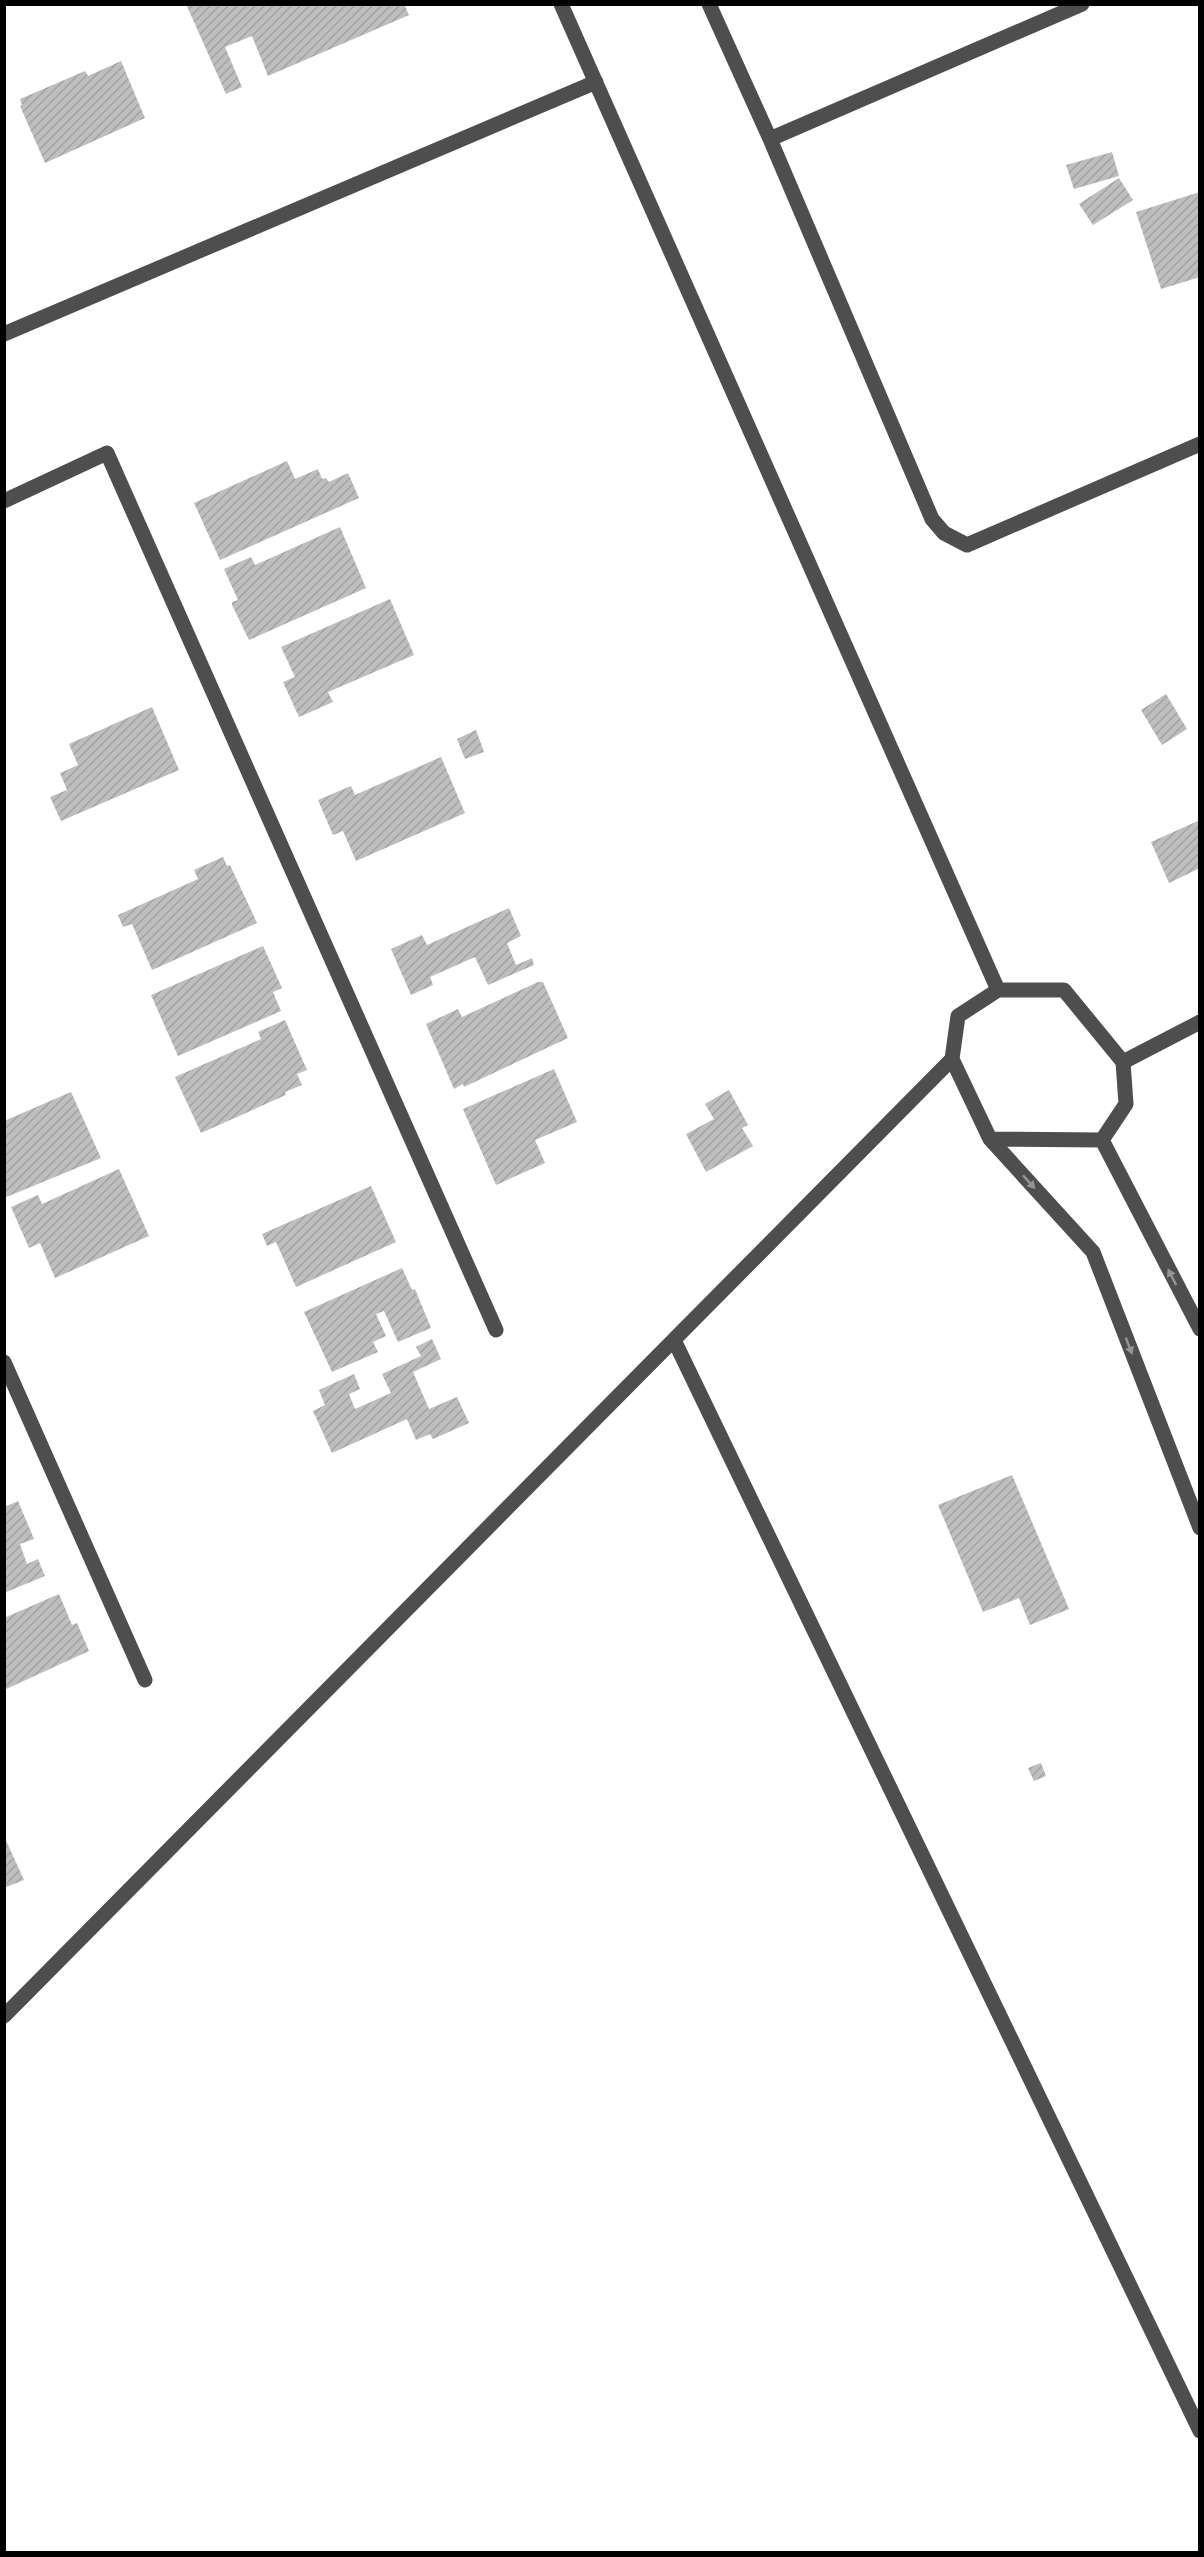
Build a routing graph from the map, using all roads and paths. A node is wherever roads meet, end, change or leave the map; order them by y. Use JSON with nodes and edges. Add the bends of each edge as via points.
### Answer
{"nodes":[{"id":1,"x":561,"y":4,"type":"edge"},
{"id":2,"x":709,"y":4,"type":"edge"},
{"id":3,"x":1082,"y":4,"type":"edge"},
{"id":4,"x":596,"y":82,"type":"junction"},
{"id":5,"x":770,"y":139,"type":"junction"},
{"id":6,"x":4,"y":334,"type":"edge"},
{"id":7,"x":1200,"y":444,"type":"edge"},
{"id":8,"x":4,"y":501,"type":"edge"},
{"id":9,"x":998,"y":990,"type":"junction"},
{"id":10,"x":1200,"y":1022,"type":"edge"},
{"id":11,"x":952,"y":1059,"type":"junction"},
{"id":12,"x":1123,"y":1062,"type":"junction"},
{"id":13,"x":990,"y":1139,"type":"junction"},
{"id":14,"x":1101,"y":1140,"type":"junction"},
{"id":15,"x":1200,"y":1329,"type":"edge"},
{"id":16,"x":496,"y":1330,"type":"dead end"},
{"id":17,"x":674,"y":1340,"type":"junction"},
{"id":18,"x":4,"y":1362,"type":"edge"},
{"id":19,"x":1200,"y":1528,"type":"edge"},
{"id":20,"x":145,"y":1680,"type":"dead end"},
{"id":21,"x":4,"y":2016,"type":"edge"},
{"id":22,"x":1200,"y":2432,"type":"edge"}],
"edges":[{"from":1,"to":4,"type":"street"},
{"from":2,"to":5,"type":"street"},
{"from":3,"to":5,"type":"street"},
{"from":4,"to":6,"type":"street"},
{"from":4,"to":9,"type":"street"},
{"from":5,"to":7,"type":"street","via":[[932,519],[944,532],[967,545]]},
{"from":8,"to":16,"type":"street","via":[[107,453]]},
{"from":9,"to":11,"type":"street","via":[[958,1016]]},
{"from":9,"to":12,"type":"street","via":[[1064,990]]},
{"from":10,"to":12,"type":"street"},
{"from":11,"to":13,"type":"street"},
{"from":11,"to":17,"type":"street"},
{"from":12,"to":14,"type":"street","via":[[1126,1104]]},
{"from":13,"to":14,"type":"street"},
{"from":13,"to":19,"type":"street","one_way":true,"via":[[1092,1252]]},
{"from":15,"to":14,"type":"street","one_way":true},
{"from":17,"to":21,"type":"street"},
{"from":17,"to":22,"type":"street"},
{"from":18,"to":20,"type":"street"}]}
